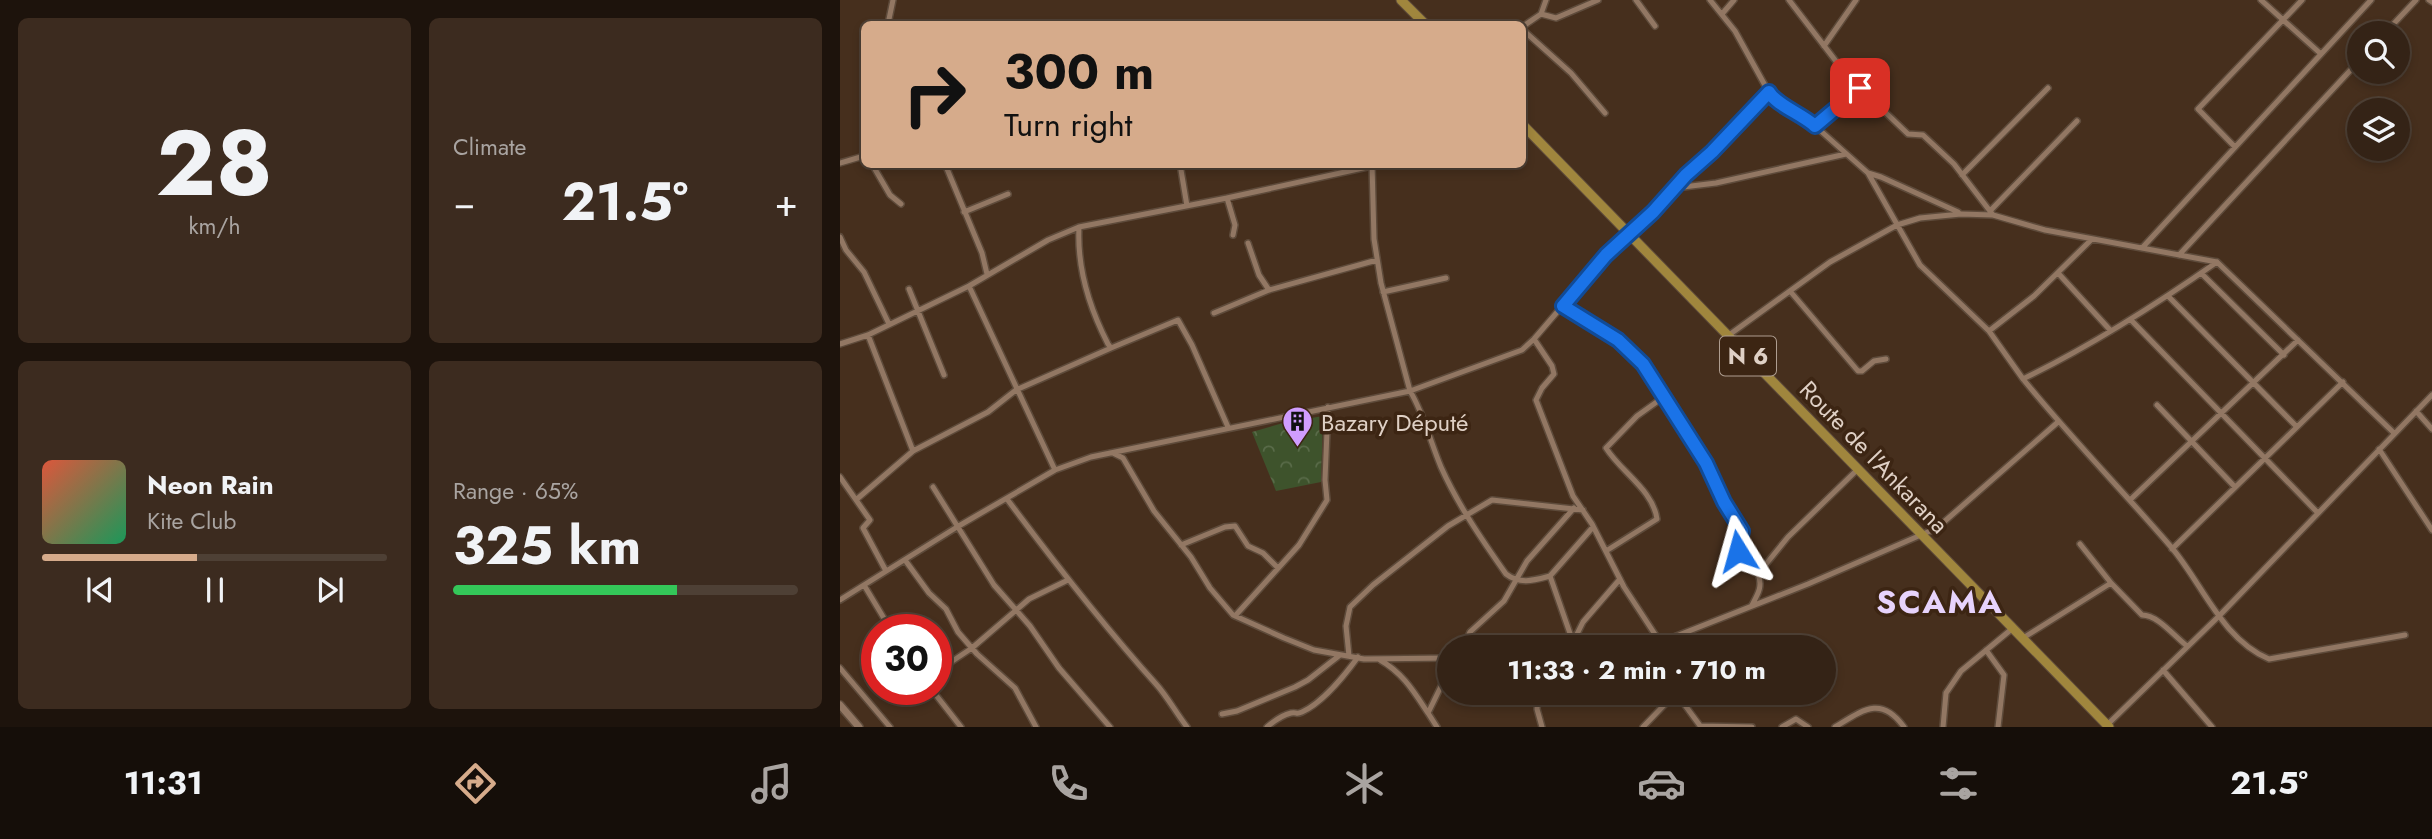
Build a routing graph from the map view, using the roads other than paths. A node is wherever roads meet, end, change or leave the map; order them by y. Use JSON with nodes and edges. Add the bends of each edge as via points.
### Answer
{"nodes":[{"id":1,"x":892,"y":0,"type":"edge"},
{"id":2,"x":1401,"y":0,"type":"edge"},
{"id":3,"x":1546,"y":0,"type":"edge"},
{"id":4,"x":1598,"y":0,"type":"edge"},
{"id":5,"x":1636,"y":0,"type":"edge"},
{"id":6,"x":1710,"y":0,"type":"edge"},
{"id":7,"x":1734,"y":0,"type":"edge"},
{"id":8,"x":1789,"y":0,"type":"edge"},
{"id":9,"x":1856,"y":0,"type":"edge"},
{"id":10,"x":2261,"y":0,"type":"edge"},
{"id":11,"x":2302,"y":0,"type":"edge"},
{"id":12,"x":2371,"y":0,"type":"edge"},
{"id":13,"x":2416,"y":0,"type":"edge"},
{"id":14,"x":1541,"y":14,"type":"junction"},
{"id":15,"x":1722,"y":14,"type":"junction"},
{"id":16,"x":2283,"y":20,"type":"junction"},
{"id":17,"x":888,"y":21,"type":"edge"},
{"id":18,"x":1422,"y":21,"type":"edge"},
{"id":19,"x":2396,"y":21,"type":"edge"},
{"id":20,"x":1526,"y":25,"type":"edge"},
{"id":21,"x":1655,"y":26,"type":"dead end"},
{"id":22,"x":1526,"y":32,"type":"edge"},
{"id":23,"x":1824,"y":46,"type":"junction"},
{"id":24,"x":2321,"y":54,"type":"junction"},
{"id":25,"x":2347,"y":74,"type":"edge"},
{"id":26,"x":2048,"y":88,"type":"dead end"},
{"id":27,"x":1858,"y":90,"type":"junction"},
{"id":28,"x":1769,"y":92,"type":"junction"},
{"id":29,"x":1605,"y":113,"type":"dead end"},
{"id":30,"x":2077,"y":121,"type":"dead end"},
{"id":31,"x":1815,"y":126,"type":"junction"},
{"id":32,"x":1526,"y":128,"type":"edge"},
{"id":33,"x":2235,"y":147,"type":"junction"},
{"id":34,"x":1846,"y":154,"type":"junction"},
{"id":35,"x":861,"y":157,"type":"edge"},
{"id":36,"x":840,"y":163,"type":"edge"},
{"id":37,"x":874,"y":168,"type":"edge"},
{"id":38,"x":948,"y":168,"type":"edge"},
{"id":39,"x":1181,"y":168,"type":"edge"},
{"id":40,"x":1359,"y":168,"type":"edge"},
{"id":41,"x":1372,"y":168,"type":"edge"},
{"id":42,"x":1868,"y":173,"type":"junction"},
{"id":43,"x":1962,"y":174,"type":"junction"},
{"id":44,"x":1675,"y":188,"type":"junction"},
{"id":45,"x":1008,"y":194,"type":"dead end"},
{"id":46,"x":1227,"y":198,"type":"junction"},
{"id":47,"x":901,"y":204,"type":"dead end"},
{"id":48,"x":1187,"y":206,"type":"junction"},
{"id":49,"x":964,"y":212,"type":"junction"},
{"id":50,"x":1992,"y":213,"type":"junction"},
{"id":51,"x":1961,"y":214,"type":"junction"},
{"id":52,"x":1897,"y":225,"type":"junction"},
{"id":53,"x":1079,"y":227,"type":"junction"},
{"id":54,"x":1629,"y":233,"type":"junction"},
{"id":55,"x":1233,"y":235,"type":"dead end"},
{"id":56,"x":840,"y":237,"type":"edge"},
{"id":57,"x":2092,"y":239,"type":"junction"},
{"id":58,"x":1248,"y":243,"type":"dead end"},
{"id":59,"x":2142,"y":248,"type":"junction"},
{"id":60,"x":2179,"y":255,"type":"junction"},
{"id":61,"x":1377,"y":260,"type":"junction"},
{"id":62,"x":2217,"y":262,"type":"junction"},
{"id":63,"x":2058,"y":273,"type":"junction"},
{"id":64,"x":2201,"y":273,"type":"junction"},
{"id":65,"x":987,"y":274,"type":"junction"},
{"id":66,"x":1446,"y":278,"type":"dead end"},
{"id":67,"x":969,"y":286,"type":"junction"},
{"id":68,"x":909,"y":289,"type":"dead end"},
{"id":69,"x":1269,"y":290,"type":"junction"},
{"id":70,"x":1790,"y":290,"type":"junction"},
{"id":71,"x":1383,"y":292,"type":"junction"},
{"id":72,"x":2168,"y":296,"type":"junction"},
{"id":73,"x":1563,"y":306,"type":"junction"},
{"id":74,"x":919,"y":310,"type":"junction"},
{"id":75,"x":1214,"y":313,"type":"dead end"},
{"id":76,"x":2131,"y":320,"type":"junction"},
{"id":77,"x":889,"y":324,"type":"junction"},
{"id":78,"x":1989,"y":331,"type":"junction"},
{"id":79,"x":2111,"y":331,"type":"junction"},
{"id":80,"x":868,"y":335,"type":"junction"},
{"id":81,"x":1728,"y":335,"type":"junction"},
{"id":82,"x":1534,"y":339,"type":"junction"},
{"id":83,"x":2298,"y":340,"type":"junction"},
{"id":84,"x":840,"y":344,"type":"edge"},
{"id":85,"x":1111,"y":348,"type":"junction"},
{"id":86,"x":2284,"y":355,"type":"junction"},
{"id":87,"x":1886,"y":359,"type":"dead end"},
{"id":88,"x":944,"y":375,"type":"dead end"},
{"id":89,"x":2023,"y":379,"type":"junction"},
{"id":90,"x":2254,"y":382,"type":"junction"},
{"id":91,"x":2343,"y":382,"type":"junction"},
{"id":92,"x":1016,"y":390,"type":"junction"},
{"id":93,"x":1410,"y":391,"type":"junction"},
{"id":94,"x":2432,"y":395,"type":"edge"},
{"id":95,"x":1665,"y":396,"type":"junction"},
{"id":96,"x":2157,"y":405,"type":"dead end"},
{"id":97,"x":1328,"y":407,"type":"junction"},
{"id":98,"x":2416,"y":411,"type":"junction"},
{"id":99,"x":2223,"y":412,"type":"junction"},
{"id":100,"x":2058,"y":422,"type":"junction"},
{"id":101,"x":1228,"y":427,"type":"junction"},
{"id":102,"x":2297,"y":427,"type":"junction"},
{"id":103,"x":2432,"y":429,"type":"edge"},
{"id":104,"x":2394,"y":433,"type":"junction"},
{"id":105,"x":2192,"y":442,"type":"junction"},
{"id":106,"x":2379,"y":449,"type":"junction"},
{"id":107,"x":913,"y":451,"type":"junction"},
{"id":108,"x":1113,"y":453,"type":"junction"},
{"id":109,"x":2265,"y":458,"type":"junction"},
{"id":110,"x":1858,"y":469,"type":"junction"},
{"id":111,"x":1055,"y":470,"type":"junction"},
{"id":112,"x":840,"y":477,"type":"edge"},
{"id":113,"x":933,"y":486,"type":"dead end"},
{"id":114,"x":2235,"y":487,"type":"junction"},
{"id":115,"x":857,"y":499,"type":"junction"},
{"id":116,"x":1007,"y":499,"type":"junction"},
{"id":117,"x":2130,"y":500,"type":"junction"},
{"id":118,"x":1574,"y":508,"type":"junction"},
{"id":119,"x":1583,"y":510,"type":"junction"},
{"id":120,"x":2317,"y":512,"type":"junction"},
{"id":121,"x":1465,"y":515,"type":"junction"},
{"id":122,"x":957,"y":527,"type":"junction"},
{"id":123,"x":1594,"y":527,"type":"junction"},
{"id":124,"x":2432,"y":530,"type":"edge"},
{"id":125,"x":1922,"y":535,"type":"junction"},
{"id":126,"x":2080,"y":544,"type":"dead end"},
{"id":127,"x":1181,"y":545,"type":"junction"},
{"id":128,"x":2172,"y":549,"type":"junction"},
{"id":129,"x":1606,"y":551,"type":"junction"},
{"id":130,"x":905,"y":560,"type":"junction"},
{"id":131,"x":1278,"y":568,"type":"junction"},
{"id":132,"x":886,"y":571,"type":"junction"},
{"id":133,"x":1758,"y":574,"type":"junction"},
{"id":134,"x":1550,"y":576,"type":"junction"},
{"id":135,"x":1620,"y":579,"type":"junction"},
{"id":136,"x":1068,"y":580,"type":"junction"},
{"id":137,"x":1517,"y":580,"type":"junction"},
{"id":138,"x":2111,"y":583,"type":"junction"},
{"id":139,"x":864,"y":585,"type":"junction"},
{"id":140,"x":840,"y":600,"type":"edge"},
{"id":141,"x":1752,"y":605,"type":"junction"},
{"id":142,"x":1016,"y":611,"type":"junction"},
{"id":143,"x":881,"y":614,"type":"edge"},
{"id":144,"x":1235,"y":616,"type":"junction"},
{"id":145,"x":2219,"y":616,"type":"junction"},
{"id":146,"x":2013,"y":628,"type":"junction"},
{"id":147,"x":1469,"y":635,"type":"edge"},
{"id":148,"x":1571,"y":635,"type":"edge"},
{"id":149,"x":1576,"y":635,"type":"edge"},
{"id":150,"x":1656,"y":635,"type":"edge"},
{"id":151,"x":1677,"y":635,"type":"edge"},
{"id":152,"x":2405,"y":635,"type":"dead end"},
{"id":153,"x":2023,"y":638,"type":"junction"},
{"id":154,"x":2187,"y":646,"type":"junction"},
{"id":155,"x":972,"y":648,"type":"junction"},
{"id":156,"x":1986,"y":650,"type":"junction"},
{"id":157,"x":1340,"y":654,"type":"junction"},
{"id":158,"x":1349,"y":656,"type":"junction"},
{"id":159,"x":1358,"y":657,"type":"junction"},
{"id":160,"x":1437,"y":658,"type":"edge"},
{"id":161,"x":1378,"y":659,"type":"junction"},
{"id":162,"x":952,"y":661,"type":"edge"},
{"id":163,"x":840,"y":668,"type":"edge"},
{"id":164,"x":2163,"y":670,"type":"junction"},
{"id":165,"x":1437,"y":695,"type":"edge"},
{"id":166,"x":840,"y":705,"type":"edge"},
{"id":167,"x":944,"y":705,"type":"edge"},
{"id":168,"x":1537,"y":705,"type":"edge"},
{"id":169,"x":1664,"y":705,"type":"edge"},
{"id":170,"x":1683,"y":705,"type":"edge"},
{"id":171,"x":1428,"y":713,"type":"junction"},
{"id":172,"x":1223,"y":714,"type":"dead end"},
{"id":173,"x":1435,"y":724,"type":"edge"},
{"id":174,"x":1700,"y":726,"type":"edge"},
{"id":175,"x":2108,"y":726,"type":"edge"},
{"id":176,"x":859,"y":727,"type":"edge"},
{"id":177,"x":890,"y":727,"type":"edge"},
{"id":178,"x":961,"y":727,"type":"edge"},
{"id":179,"x":1036,"y":727,"type":"edge"},
{"id":180,"x":1110,"y":727,"type":"edge"},
{"id":181,"x":1187,"y":727,"type":"edge"},
{"id":182,"x":1267,"y":727,"type":"edge"},
{"id":183,"x":1426,"y":727,"type":"edge"},
{"id":184,"x":1542,"y":727,"type":"edge"},
{"id":185,"x":1643,"y":727,"type":"edge"},
{"id":186,"x":1752,"y":727,"type":"edge"},
{"id":187,"x":1782,"y":727,"type":"edge"},
{"id":188,"x":1808,"y":727,"type":"edge"},
{"id":189,"x":1835,"y":727,"type":"edge"},
{"id":190,"x":1905,"y":727,"type":"edge"},
{"id":191,"x":1943,"y":727,"type":"edge"},
{"id":192,"x":1998,"y":727,"type":"edge"},
{"id":193,"x":2212,"y":727,"type":"edge"}],
"edges":[{"from":1,"to":17,"type":"street"},
{"from":2,"to":18,"type":"main road"},
{"from":3,"to":14,"type":"street"},
{"from":4,"to":14,"type":"street","via":[[1556,18]]},
{"from":5,"to":21,"type":"street"},
{"from":6,"to":15,"type":"street"},
{"from":7,"to":15,"type":"street"},
{"from":8,"to":23,"type":"street"},
{"from":9,"to":23,"type":"street"},
{"from":10,"to":16,"type":"street"},
{"from":11,"to":16,"type":"street"},
{"from":12,"to":24,"type":"street"},
{"from":13,"to":19,"type":"street"},
{"from":14,"to":20,"type":"street"},
{"from":15,"to":28,"type":"street"},
{"from":16,"to":24,"type":"street"},
{"from":16,"to":33,"type":"street","via":[[2198,109]]},
{"from":22,"to":29,"type":"street"},
{"from":23,"to":27,"type":"street"},
{"from":24,"to":33,"type":"street"},
{"from":25,"to":60,"type":"street"},
{"from":26,"to":43,"type":"street"},
{"from":27,"to":31,"type":"street"},
{"from":27,"to":43,"type":"street","via":[[1908,134],[1923,135]]},
{"from":28,"to":31,"type":"street"},
{"from":28,"to":44,"type":"street"},
{"from":30,"to":50,"type":"street"},
{"from":31,"to":34,"type":"street"},
{"from":32,"to":54,"type":"main road","name":"Route de l'Ankarana","number":"N 6"},
{"from":33,"to":59,"type":"street"},
{"from":34,"to":42,"type":"street"},
{"from":34,"to":44,"type":"street"},
{"from":35,"to":36,"type":"street"},
{"from":37,"to":47,"type":"street"},
{"from":38,"to":49,"type":"street"},
{"from":39,"to":48,"type":"street"},
{"from":40,"to":46,"type":"street"},
{"from":41,"to":61,"type":"street"},
{"from":42,"to":51,"type":"street"},
{"from":42,"to":52,"type":"street"},
{"from":43,"to":50,"type":"street"},
{"from":44,"to":54,"type":"street"},
{"from":45,"to":49,"type":"street"},
{"from":46,"to":48,"type":"street"},
{"from":46,"to":55,"type":"street","via":[[1235,225]]},
{"from":48,"to":53,"type":"street"},
{"from":49,"to":65,"type":"street"},
{"from":50,"to":51,"type":"street"},
{"from":50,"to":57,"type":"street"},
{"from":51,"to":52,"type":"street"},
{"from":52,"to":70,"type":"street"},
{"from":52,"to":78,"type":"street","via":[[1920,265]]},
{"from":53,"to":65,"type":"street"},
{"from":53,"to":85,"type":"street","via":[[1084,281]]},
{"from":54,"to":73,"type":"street"},
{"from":54,"to":81,"type":"main road","name":"Route de l'Ankarana","number":"N 6"},
{"from":56,"to":77,"type":"street","via":[[864,272]]},
{"from":57,"to":59,"type":"street"},
{"from":57,"to":63,"type":"street"},
{"from":58,"to":69,"type":"street"},
{"from":59,"to":60,"type":"street"},
{"from":60,"to":62,"type":"street"},
{"from":61,"to":69,"type":"street"},
{"from":61,"to":71,"type":"street"},
{"from":62,"to":64,"type":"street"},
{"from":62,"to":83,"type":"street"},
{"from":63,"to":78,"type":"street"},
{"from":63,"to":79,"type":"street"},
{"from":64,"to":72,"type":"street"},
{"from":64,"to":86,"type":"street"},
{"from":65,"to":67,"type":"street"},
{"from":66,"to":71,"type":"street"},
{"from":67,"to":74,"type":"street"},
{"from":67,"to":92,"type":"street"},
{"from":68,"to":74,"type":"street"},
{"from":69,"to":75,"type":"street"},
{"from":70,"to":81,"type":"street"},
{"from":70,"to":87,"type":"street","via":[[1858,371]]},
{"from":71,"to":93,"type":"street"},
{"from":72,"to":76,"type":"street"},
{"from":72,"to":90,"type":"street"},
{"from":73,"to":82,"type":"street"},
{"from":73,"to":95,"type":"street","via":[[1632,352]]},
{"from":74,"to":77,"type":"street"},
{"from":74,"to":88,"type":"street"},
{"from":76,"to":79,"type":"street"},
{"from":76,"to":99,"type":"street"},
{"from":77,"to":80,"type":"street"},
{"from":78,"to":89,"type":"street"},
{"from":79,"to":89,"type":"street"},
{"from":80,"to":84,"type":"street"},
{"from":80,"to":107,"type":"street"},
{"from":81,"to":110,"type":"main road","name":"Route de l'Ankarana","number":"N 6"},
{"from":82,"to":93,"type":"street","via":[[1515,354]]},
{"from":82,"to":119,"type":"street","via":[[1554,374],[1536,400],[1573,496]]},
{"from":83,"to":86,"type":"street"},
{"from":83,"to":91,"type":"street"},
{"from":85,"to":92,"type":"street"},
{"from":85,"to":101,"type":"street","via":[[1178,320]]},
{"from":86,"to":90,"type":"street"},
{"from":89,"to":100,"type":"street"},
{"from":90,"to":99,"type":"street"},
{"from":90,"to":102,"type":"street"},
{"from":91,"to":102,"type":"street"},
{"from":91,"to":104,"type":"street"},
{"from":92,"to":107,"type":"street","via":[[988,412]]},
{"from":92,"to":111,"type":"street"},
{"from":93,"to":97,"type":"street"},
{"from":93,"to":121,"type":"street"},
{"from":94,"to":98,"type":"street"},
{"from":95,"to":129,"type":"street","via":[[1637,416],[1606,448],[1641,487],[1657,519]]},
{"from":95,"to":133,"type":"street","via":[[1742,531],[1740,559],[1746,569]]},
{"from":96,"to":105,"type":"street"},
{"from":97,"to":101,"type":"street"},
{"from":97,"to":131,"type":"street","via":[[1327,500]]},
{"from":98,"to":103,"type":"street"},
{"from":98,"to":104,"type":"street"},
{"from":99,"to":105,"type":"street"},
{"from":99,"to":109,"type":"street"},
{"from":100,"to":117,"type":"street"},
{"from":100,"to":125,"type":"street","via":[[1937,528]]},
{"from":101,"to":108,"type":"street"},
{"from":102,"to":109,"type":"street"},
{"from":104,"to":106,"type":"street"},
{"from":105,"to":114,"type":"street"},
{"from":105,"to":117,"type":"street"},
{"from":106,"to":120,"type":"street"},
{"from":106,"to":124,"type":"street"},
{"from":107,"to":115,"type":"street"},
{"from":108,"to":111,"type":"street"},
{"from":108,"to":127,"type":"street","via":[[1122,457]]},
{"from":109,"to":114,"type":"street"},
{"from":109,"to":120,"type":"street"},
{"from":110,"to":125,"type":"main road","name":"Route de l'Ankarana","number":"N 6"},
{"from":110,"to":133,"type":"street","via":[[1788,537]]},
{"from":111,"to":116,"type":"street"},
{"from":112,"to":115,"type":"street"},
{"from":113,"to":122,"type":"street"},
{"from":114,"to":128,"type":"street"},
{"from":115,"to":132,"type":"street","via":[[870,520],[863,527]]},
{"from":116,"to":122,"type":"street"},
{"from":116,"to":136,"type":"street"},
{"from":117,"to":128,"type":"street"},
{"from":118,"to":119,"type":"street"},
{"from":118,"to":121,"type":"street","via":[[1492,500]]},
{"from":118,"to":137,"type":"street","via":[[1527,561]]},
{"from":119,"to":123,"type":"street"},
{"from":120,"to":145,"type":"street"},
{"from":121,"to":137,"type":"street","via":[[1506,574]]},
{"from":121,"to":158,"type":"street","via":[[1418,547],[1350,607],[1346,626]]},
{"from":122,"to":130,"type":"street"},
{"from":122,"to":142,"type":"street"},
{"from":123,"to":129,"type":"street"},
{"from":123,"to":134,"type":"street"},
{"from":125,"to":141,"type":"street"},
{"from":125,"to":146,"type":"main road","name":"Route de l'Ankarana","number":"N 6"},
{"from":126,"to":138,"type":"street"},
{"from":127,"to":131,"type":"street","via":[[1235,526],[1248,546]]},
{"from":127,"to":144,"type":"street"},
{"from":128,"to":145,"type":"street"},
{"from":129,"to":135,"type":"street"},
{"from":130,"to":132,"type":"street"},
{"from":130,"to":155,"type":"street"},
{"from":131,"to":144,"type":"street"},
{"from":132,"to":139,"type":"street"},
{"from":133,"to":141,"type":"street","via":[[1761,586]]},
{"from":134,"to":137,"type":"street"},
{"from":134,"to":148,"type":"street"},
{"from":135,"to":149,"type":"street"},
{"from":135,"to":150,"type":"street"},
{"from":136,"to":142,"type":"street","via":[[1029,599]]},
{"from":136,"to":181,"type":"street"},
{"from":137,"to":147,"type":"street","via":[[1504,601]]},
{"from":138,"to":153,"type":"street"},
{"from":138,"to":154,"type":"street","via":[[2133,608],[2159,622]]},
{"from":139,"to":140,"type":"street"},
{"from":139,"to":143,"type":"street"},
{"from":141,"to":151,"type":"street"},
{"from":142,"to":155,"type":"street"},
{"from":142,"to":180,"type":"street"},
{"from":144,"to":157,"type":"street","via":[[1314,650]]},
{"from":145,"to":152,"type":"street","via":[[2243,642],[2269,659]]},
{"from":145,"to":154,"type":"street"},
{"from":146,"to":153,"type":"main road","name":"Route de l'Ankarana","number":"N 6"},
{"from":146,"to":156,"type":"street"},
{"from":153,"to":175,"type":"main road","name":"Route de l'Ankarana","number":"N 6"},
{"from":154,"to":164,"type":"street"},
{"from":155,"to":162,"type":"street"},
{"from":155,"to":179,"type":"street","via":[[1015,688]]},
{"from":156,"to":191,"type":"street","via":[[1961,671],[1946,693]]},
{"from":156,"to":192,"type":"street","via":[[2004,674]]},
{"from":157,"to":158,"type":"street"},
{"from":157,"to":172,"type":"street","via":[[1301,684]]},
{"from":158,"to":159,"type":"street"},
{"from":159,"to":161,"type":"street"},
{"from":159,"to":182,"type":"street","via":[[1309,708]]},
{"from":160,"to":161,"type":"street"},
{"from":161,"to":171,"type":"street","via":[[1405,679]]},
{"from":163,"to":177,"type":"street"},
{"from":164,"to":175,"type":"street"},
{"from":164,"to":193,"type":"street"},
{"from":165,"to":171,"type":"street"},
{"from":166,"to":176,"type":"street"},
{"from":167,"to":178,"type":"street"},
{"from":168,"to":184,"type":"street"},
{"from":169,"to":185,"type":"street"},
{"from":170,"to":174,"type":"street"},
{"from":171,"to":173,"type":"street"},
{"from":173,"to":183,"type":"street"},
{"from":174,"to":186,"type":"street"},
{"from":187,"to":188,"type":"street","via":[[1796,719]]},
{"from":189,"to":190,"type":"street","via":[[1871,708],[1892,712]]}]}
